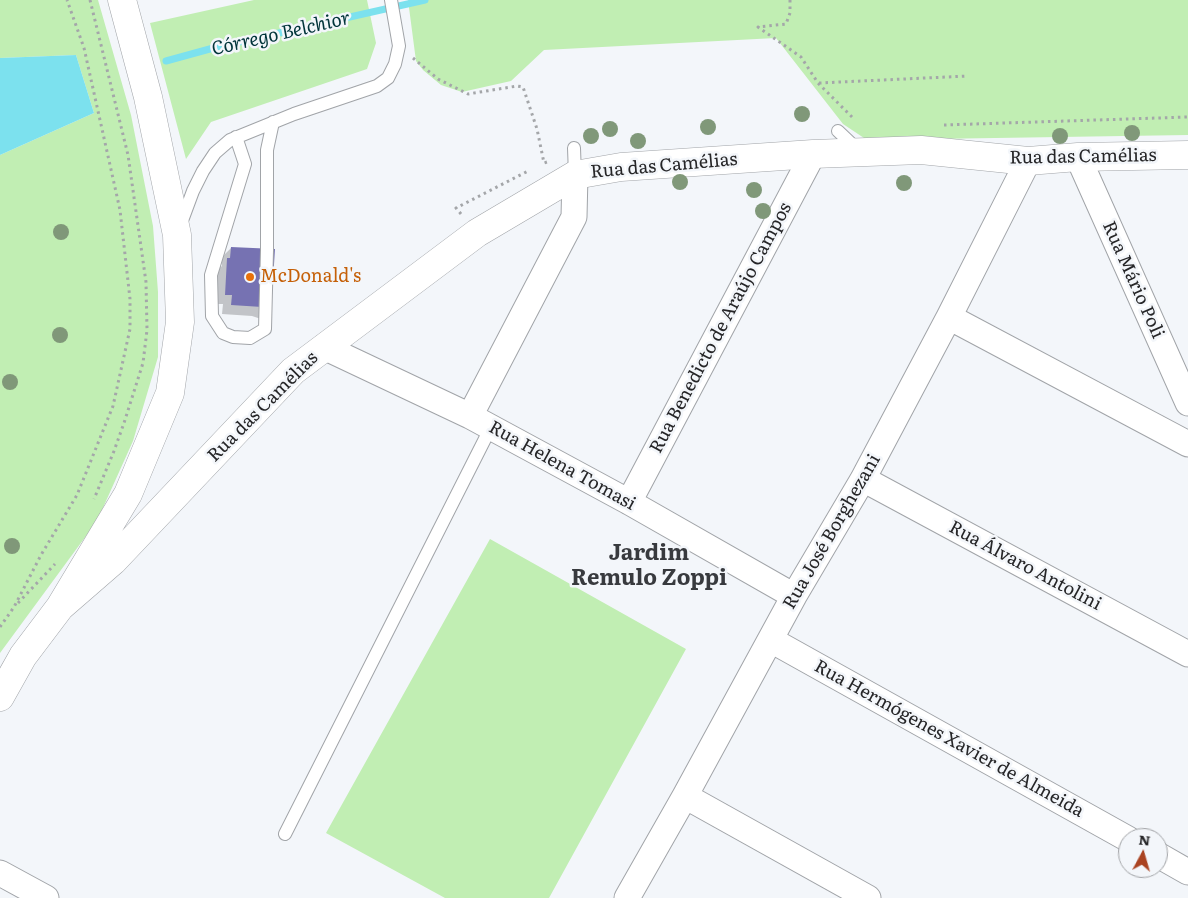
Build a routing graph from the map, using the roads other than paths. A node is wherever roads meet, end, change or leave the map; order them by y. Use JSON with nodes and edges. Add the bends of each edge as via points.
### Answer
{"nodes":[{"id":1,"x":391,"y":0,"type":"edge"},
{"id":2,"x":129,"y":1,"type":"edge"},
{"id":3,"x":273,"y":122,"type":"junction"},
{"id":4,"x":838,"y":131,"type":"dead end"},
{"id":5,"x":236,"y":137,"type":"junction"},
{"id":6,"x":861,"y":152,"type":"junction"},
{"id":7,"x":814,"y":154,"type":"junction"},
{"id":8,"x":1188,"y":155,"type":"edge"},
{"id":9,"x":1078,"y":157,"type":"junction"},
{"id":10,"x":574,"y":159,"type":"junction"},
{"id":11,"x":1028,"y":161,"type":"junction"},
{"id":12,"x":177,"y":235,"type":"junction"},
{"id":13,"x":949,"y":317,"type":"junction"},
{"id":14,"x":324,"y":347,"type":"junction"},
{"id":15,"x":1188,"y":403,"type":"edge"},
{"id":16,"x":480,"y":421,"type":"junction"},
{"id":17,"x":1188,"y":444,"type":"edge"},
{"id":18,"x":863,"y":478,"type":"junction"},
{"id":19,"x":629,"y":502,"type":"junction"},
{"id":20,"x":794,"y":596,"type":"junction"},
{"id":21,"x":60,"y":607,"type":"junction"},
{"id":22,"x":771,"y":640,"type":"junction"},
{"id":23,"x":1188,"y":654,"type":"edge"},
{"id":24,"x":23,"y":656,"type":"junction"},
{"id":25,"x":0,"y":677,"type":"edge"},
{"id":26,"x":0,"y":697,"type":"edge"},
{"id":27,"x":685,"y":796,"type":"junction"},
{"id":28,"x":1118,"y":833,"type":"edge"},
{"id":29,"x":285,"y":834,"type":"dead end"},
{"id":30,"x":1168,"y":861,"type":"edge"},
{"id":31,"x":1188,"y":872,"type":"edge"},
{"id":32,"x":0,"y":873,"type":"edge"},
{"id":33,"x":46,"y":898,"type":"edge"},
{"id":34,"x":627,"y":898,"type":"edge"},
{"id":35,"x":868,"y":898,"type":"edge"}],
"edges":[{"from":1,"to":3,"type":"lane","via":[[398,39],[395,64],[388,78],[377,86]]},
{"from":2,"to":12,"type":"main road"},
{"from":3,"to":5,"type":"lane"},
{"from":3,"to":5,"type":"lane","via":[[267,150],[265,329],[250,338],[223,334],[212,316],[211,275],[245,164]]},
{"from":4,"to":6,"type":"lane"},
{"from":5,"to":12,"type":"lane","via":[[215,153],[204,170]]},
{"from":6,"to":7,"type":"main road","name":"Rua das Camélias"},
{"from":6,"to":11,"type":"main road","name":"Rua das Camélias","via":[[921,150]]},
{"from":7,"to":10,"type":"main road","name":"Rua das Camélias","via":[[621,167]]},
{"from":7,"to":19,"type":"street","name":"Rua Benedicto de Araújo Campos"},
{"from":8,"to":9,"type":"main road","name":"Rua das Camélias"},
{"from":9,"to":11,"type":"main road","name":"Rua das Camélias"},
{"from":9,"to":15,"type":"street","name":"Rua Mário Poli"},
{"from":10,"to":14,"type":"main road","name":"Rua das Camélias"},
{"from":10,"to":16,"type":"street","via":[[574,217]]},
{"from":11,"to":13,"type":"street","name":"Rua José Borghezani"},
{"from":12,"to":21,"type":"main road","via":[[180,322],[170,393],[128,494]]},
{"from":13,"to":17,"type":"street"},
{"from":13,"to":18,"type":"street","name":"Rua José Borghezani"},
{"from":14,"to":16,"type":"street","name":"Rua Helena Tomasi"},
{"from":14,"to":21,"type":"main road","name":"Rua das Camélias","via":[[293,371],[113,561]]},
{"from":16,"to":19,"type":"street","name":"Rua Helena Tomasi"},
{"from":16,"to":29,"type":"lane"},
{"from":18,"to":20,"type":"street","name":"Rua José Borghezani"},
{"from":18,"to":23,"type":"street","name":"Rua Álvaro Antolini"},
{"from":19,"to":20,"type":"street","name":"Rua Helena Tomasi"},
{"from":20,"to":22,"type":"street","name":"Rua José Borghezani"},
{"from":21,"to":24,"type":"main road"},
{"from":22,"to":27,"type":"street","name":"Rua José Borghezani"},
{"from":22,"to":28,"type":"street","name":"Rua Hermógenes Xavier de Almeida"},
{"from":24,"to":25,"type":"main road"},
{"from":24,"to":26,"type":"main road"},
{"from":27,"to":34,"type":"street","name":"Rua José Borghezani"},
{"from":27,"to":35,"type":"street"},
{"from":30,"to":31,"type":"street"},
{"from":32,"to":33,"type":"street"}]}
